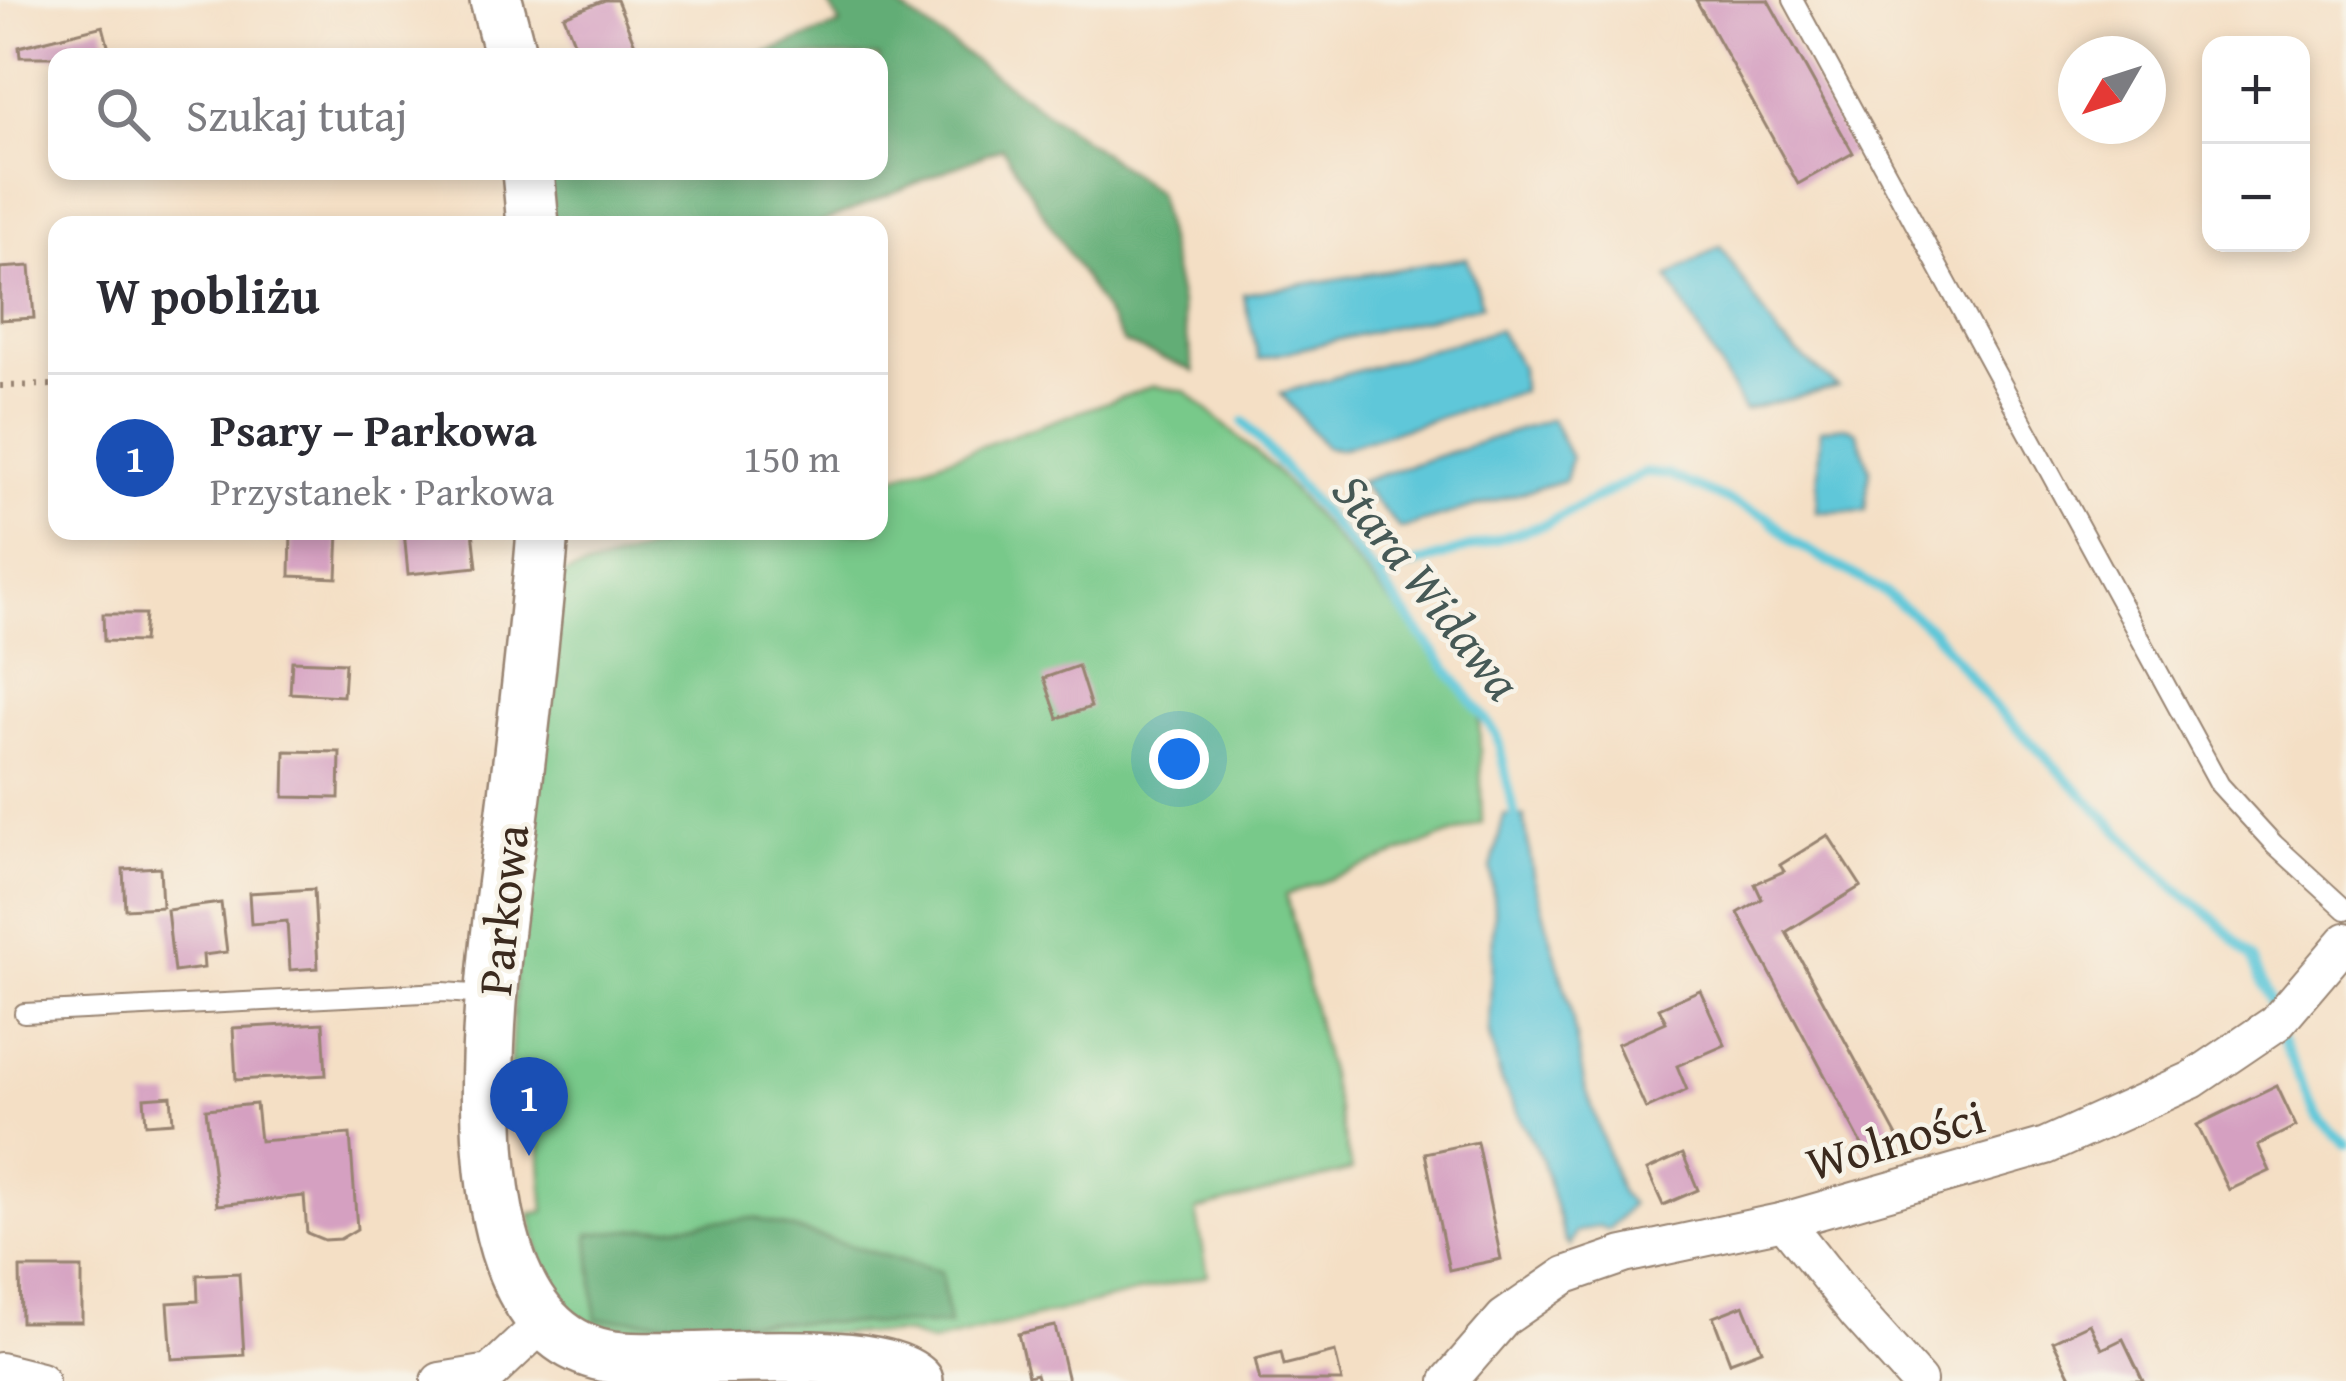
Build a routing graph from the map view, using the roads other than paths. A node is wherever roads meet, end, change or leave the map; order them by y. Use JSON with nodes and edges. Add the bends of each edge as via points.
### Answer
{"nodes":[{"id":1,"x":496,"y":0,"type":"edge"},
{"id":2,"x":1793,"y":0,"type":"edge"},
{"id":3,"x":509,"y":48,"type":"edge"},
{"id":4,"x":529,"y":180,"type":"edge"},
{"id":5,"x":532,"y":216,"type":"edge"},
{"id":6,"x":542,"y":540,"type":"edge"},
{"id":7,"x":2346,"y":910,"type":"edge"},
{"id":8,"x":2346,"y":940,"type":"edge"},
{"id":9,"x":491,"y":996,"type":"junction"},
{"id":10,"x":24,"y":1013,"type":"dead end"},
{"id":11,"x":1784,"y":1221,"type":"junction"},
{"id":12,"x":544,"y":1322,"type":"junction"},
{"id":13,"x":0,"y":1371,"type":"edge"},
{"id":14,"x":40,"y":1381,"type":"edge"},
{"id":15,"x":440,"y":1381,"type":"edge"},
{"id":16,"x":917,"y":1381,"type":"edge"},
{"id":17,"x":1449,"y":1381,"type":"edge"},
{"id":18,"x":1918,"y":1381,"type":"edge"}],
"edges":[{"from":1,"to":3,"type":"street"},
{"from":2,"to":7,"type":"lane","via":[[2220,785]]},
{"from":4,"to":5,"type":"street"},
{"from":6,"to":9,"type":"street","name":"Parkowa"},
{"from":8,"to":11,"type":"street","name":"Wolności","via":[[2276,1023],[2192,1080],[2046,1146]]},
{"from":9,"to":10,"type":"lane"},
{"from":9,"to":12,"type":"street","name":"Parkowa","via":[[490,1175],[513,1271]]},
{"from":11,"to":17,"type":"street","name":"Wolności","via":[[1566,1275],[1504,1318]]},
{"from":11,"to":18,"type":"street"},
{"from":12,"to":15,"type":"street","via":[[490,1373]]},
{"from":12,"to":16,"type":"street","name":"Parkowa","via":[[613,1357],[852,1360],[897,1367]]},
{"from":13,"to":14,"type":"street"}]}
